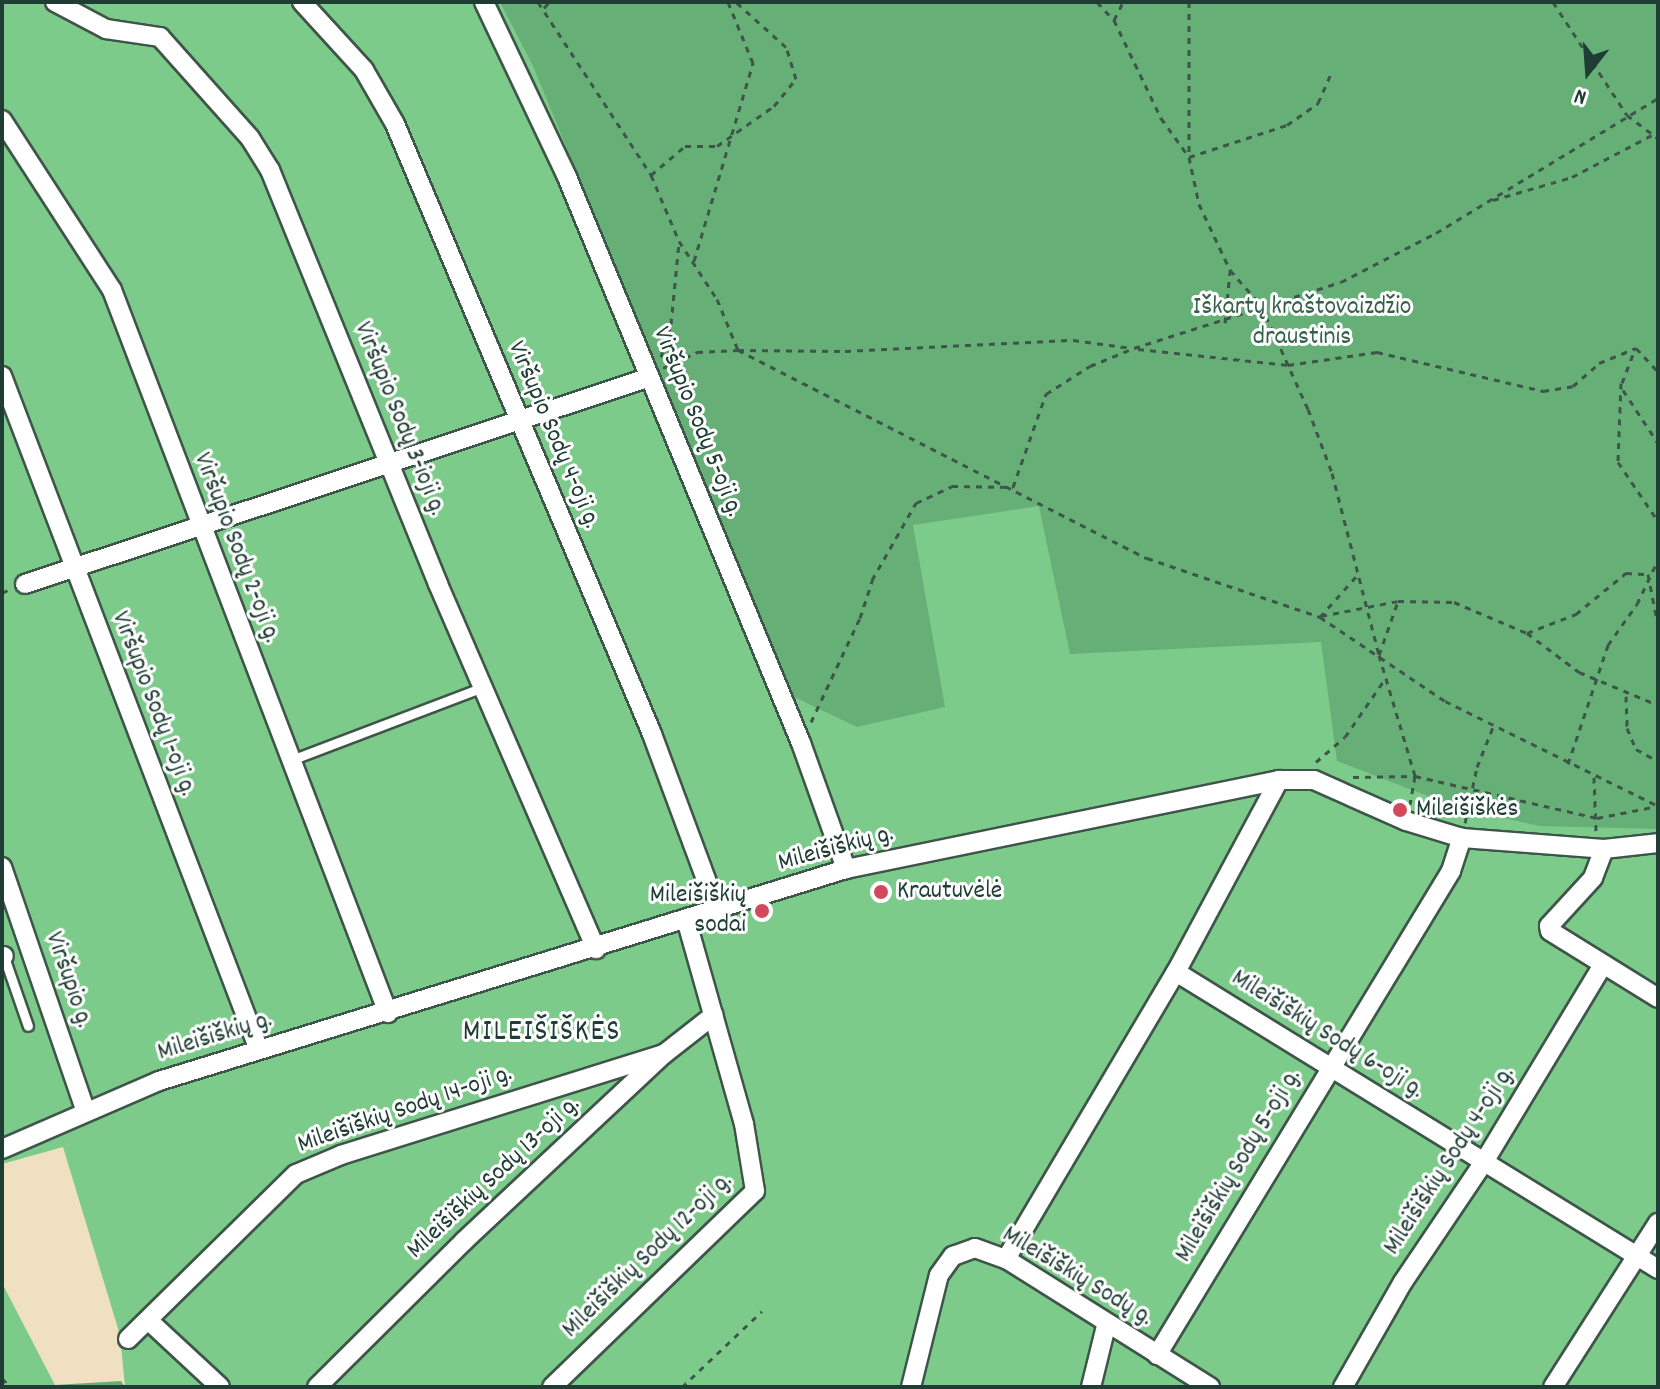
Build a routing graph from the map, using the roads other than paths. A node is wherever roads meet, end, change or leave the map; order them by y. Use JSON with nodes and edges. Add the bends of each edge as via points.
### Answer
{"nodes":[{"id":1,"x":55,"y":2,"type":"edge"},
{"id":2,"x":302,"y":2,"type":"edge"},
{"id":3,"x":484,"y":2,"type":"edge"},
{"id":4,"x":2,"y":120,"type":"edge"},
{"id":5,"x":2,"y":376,"type":"edge"},
{"id":6,"x":650,"y":377,"type":"junction"},
{"id":7,"x":518,"y":423,"type":"junction"},
{"id":8,"x":391,"y":466,"type":"junction"},
{"id":9,"x":198,"y":525,"type":"junction"},
{"id":10,"x":73,"y":566,"type":"junction"},
{"id":11,"x":25,"y":584,"type":"dead end"},
{"id":12,"x":486,"y":686,"type":"junction"},
{"id":13,"x":289,"y":760,"type":"junction"},
{"id":14,"x":1279,"y":780,"type":"junction"},
{"id":15,"x":1462,"y":838,"type":"junction"},
{"id":16,"x":1658,"y":843,"type":"edge"},
{"id":17,"x":1600,"y":848,"type":"junction"},
{"id":18,"x":2,"y":867,"type":"edge"},
{"id":19,"x":846,"y":869,"type":"junction"},
{"id":20,"x":718,"y":911,"type":"junction"},
{"id":21,"x":687,"y":922,"type":"junction"},
{"id":22,"x":596,"y":949,"type":"junction"},
{"id":23,"x":3,"y":955,"type":"edge"},
{"id":24,"x":1603,"y":965,"type":"junction"},
{"id":25,"x":1176,"y":972,"type":"junction"},
{"id":26,"x":1658,"y":998,"type":"edge"},
{"id":27,"x":388,"y":1013,"type":"junction"},
{"id":28,"x":714,"y":1015,"type":"junction"},
{"id":29,"x":28,"y":1026,"type":"dead end"},
{"id":30,"x":259,"y":1050,"type":"junction"},
{"id":31,"x":664,"y":1054,"type":"junction"},
{"id":32,"x":1328,"y":1066,"type":"junction"},
{"id":33,"x":85,"y":1110,"type":"junction"},
{"id":34,"x":2,"y":1149,"type":"edge"},
{"id":35,"x":1484,"y":1162,"type":"junction"},
{"id":36,"x":1658,"y":1223,"type":"edge"},
{"id":37,"x":1637,"y":1257,"type":"junction"},
{"id":38,"x":1006,"y":1259,"type":"junction"},
{"id":39,"x":1658,"y":1269,"type":"edge"},
{"id":40,"x":148,"y":1320,"type":"junction"},
{"id":41,"x":1106,"y":1326,"type":"junction"},
{"id":42,"x":128,"y":1339,"type":"dead end"},
{"id":43,"x":1157,"y":1355,"type":"junction"},
{"id":44,"x":1185,"y":1379,"type":"edge"},
{"id":45,"x":562,"y":1383,"type":"edge"},
{"id":46,"x":220,"y":1387,"type":"edge"},
{"id":47,"x":317,"y":1387,"type":"edge"},
{"id":48,"x":911,"y":1387,"type":"edge"},
{"id":49,"x":1091,"y":1387,"type":"edge"},
{"id":50,"x":1210,"y":1387,"type":"edge"},
{"id":51,"x":1343,"y":1387,"type":"edge"},
{"id":52,"x":1553,"y":1387,"type":"edge"}],
"edges":[{"from":1,"to":8,"type":"street","name":"Viršupio Sodų 3-ioji g.","via":[[106,29],[160,37],[250,138],[289,214]]},
{"from":2,"to":7,"type":"street","name":"Viršupio Sodų 4-oji g.","via":[[364,70],[385,104]]},
{"from":3,"to":6,"type":"street","name":"Viršupio Sodų 5-oji g.","via":[[567,177]]},
{"from":4,"to":9,"type":"street","name":"Viršupio Sodų 2-oji g.","via":[[112,290]]},
{"from":5,"to":10,"type":"street","name":"Viršupio Sodų 1-oji g."},
{"from":6,"to":7,"type":"street"},
{"from":6,"to":19,"type":"street","name":"Viršupio Sodų 5-oji g.","via":[[801,743]]},
{"from":7,"to":8,"type":"street"},
{"from":7,"to":20,"type":"street","name":"Viršupio Sodų 4-oji g.","via":[[652,734]]},
{"from":8,"to":9,"type":"street"},
{"from":8,"to":12,"type":"street","name":"Viršupio Sodų 3-ioji g."},
{"from":9,"to":10,"type":"street"},
{"from":9,"to":13,"type":"street","name":"Viršupio Sodų 2-oji g."},
{"from":10,"to":11,"type":"street"},
{"from":10,"to":30,"type":"street","name":"Viršupio Sodų 1-oji g."},
{"from":12,"to":13,"type":"lane"},
{"from":12,"to":22,"type":"street","name":"Viršupio Sodų 3-ioji g."},
{"from":13,"to":27,"type":"street","name":"Viršupio Sodų 2-oji g."},
{"from":14,"to":15,"type":"street","name":"Mileišiškių g.","via":[[1299,778],[1333,786],[1406,821]]},
{"from":14,"to":19,"type":"street","name":"Mileišiškių g."},
{"from":14,"to":25,"type":"street"},
{"from":15,"to":17,"type":"street","name":"Mileišiškių g."},
{"from":15,"to":32,"type":"street","name":"Mileišiškių Sodų 5-oji g.","via":[[1451,871]]},
{"from":16,"to":17,"type":"street","name":"Mileišiškių g."},
{"from":17,"to":24,"type":"street","via":[[1593,878],[1549,926]]},
{"from":18,"to":33,"type":"street","name":"Viršupio g."},
{"from":19,"to":20,"type":"street","name":"Mileišiškių g."},
{"from":20,"to":21,"type":"street","name":"Mileišiškių g."},
{"from":21,"to":22,"type":"street","name":"Mileišiškių g."},
{"from":21,"to":28,"type":"street","name":"Mileišiškių Sodų 12-oji g."},
{"from":22,"to":27,"type":"street","name":"Mileišiškių g."},
{"from":23,"to":29,"type":"lane"},
{"from":24,"to":26,"type":"street"},
{"from":24,"to":35,"type":"street","name":"Mileišiškių Sodų 4-oji g."},
{"from":25,"to":32,"type":"street","name":"Mileišiškių Sodų 6-oji g."},
{"from":25,"to":38,"type":"street"},
{"from":27,"to":30,"type":"street","name":"Mileišiškių g."},
{"from":28,"to":31,"type":"street","name":"Mileišiškių Sodų 13-oji g."},
{"from":28,"to":45,"type":"street","name":"Mileišiškių Sodų 12-oji g.","via":[[756,1175],[755,1191]]},
{"from":30,"to":33,"type":"street","name":"Mileišiškių g."},
{"from":31,"to":40,"type":"street","name":"Mileišiškių Sodų 14-oji g.","via":[[341,1155],[296,1174]]},
{"from":31,"to":47,"type":"street","name":"Mileišiškių Sodų 13-oji g."},
{"from":32,"to":35,"type":"street","name":"Mileišiškių Sodų 6-oji g."},
{"from":32,"to":43,"type":"street","name":"Mileišiškių Sodų 5-oji g."},
{"from":33,"to":34,"type":"street","name":"Mileišiškių g."},
{"from":35,"to":37,"type":"street","name":"Mileišiškių Sodų 6-oji g."},
{"from":35,"to":51,"type":"street","name":"Mileišiškių Sodų 4-oji g.","via":[[1403,1282]]},
{"from":36,"to":37,"type":"street"},
{"from":37,"to":39,"type":"street","name":"Mileišiškių Sodų 6-oji g."},
{"from":37,"to":52,"type":"street"},
{"from":38,"to":41,"type":"street","name":"Mileišiškių Sodų g."},
{"from":38,"to":48,"type":"street","name":"Mileišiškių Sodų g.","via":[[975,1248],[945,1265]]},
{"from":40,"to":42,"type":"street","name":"Mileišiškių Sodų 14-oji g."},
{"from":40,"to":46,"type":"street"},
{"from":41,"to":43,"type":"street","name":"Mileišiškių Sodų g."},
{"from":41,"to":49,"type":"street"},
{"from":43,"to":44,"type":"street","name":"Mileišiškių Sodų g."},
{"from":44,"to":50,"type":"street","name":"Mileišiškių Sodų g."}]}
